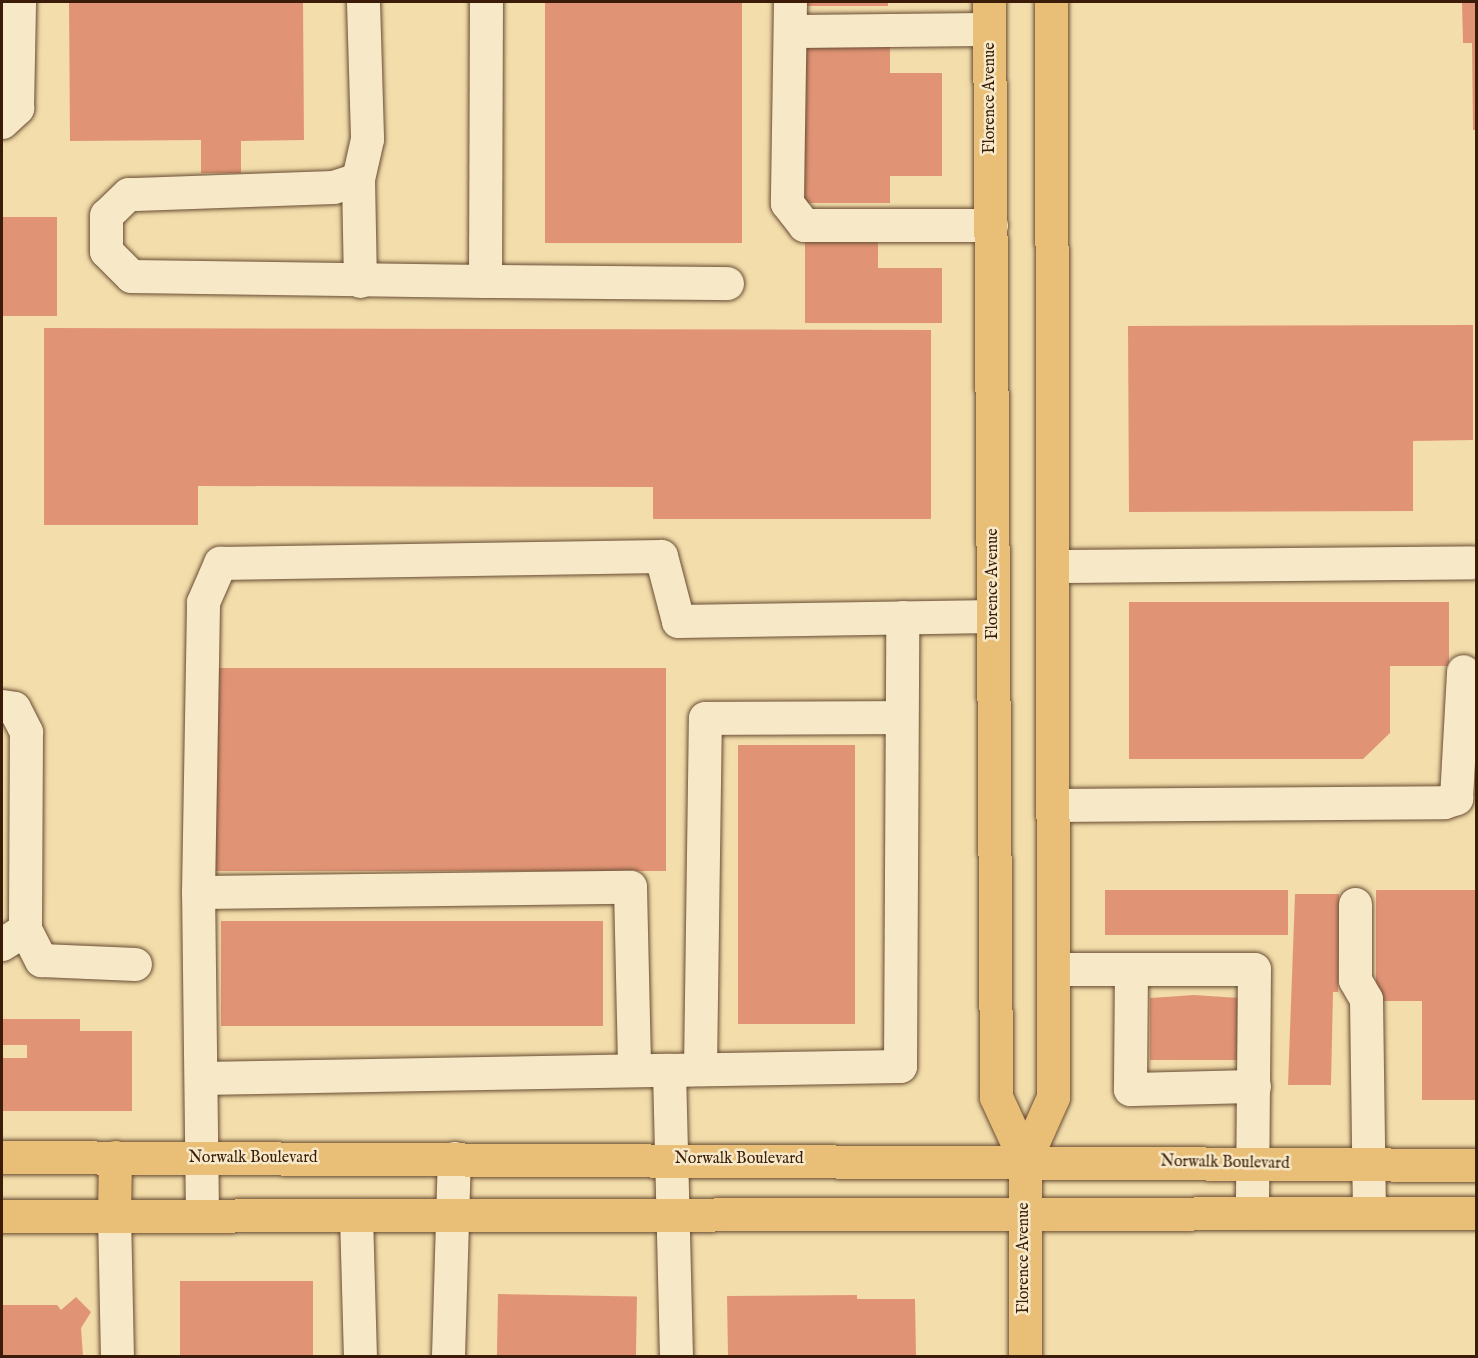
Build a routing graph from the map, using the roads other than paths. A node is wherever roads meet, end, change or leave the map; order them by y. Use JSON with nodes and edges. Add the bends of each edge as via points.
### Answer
{"nodes":[{"id":1,"x":19,"y":2,"type":"edge"},
{"id":2,"x":363,"y":2,"type":"edge"},
{"id":3,"x":486,"y":2,"type":"edge"},
{"id":4,"x":1051,"y":2,"type":"edge"},
{"id":5,"x":989,"y":15,"type":"edge"},
{"id":6,"x":790,"y":16,"type":"edge"},
{"id":7,"x":2,"y":122,"type":"edge"},
{"id":8,"x":358,"y":179,"type":"junction"},
{"id":9,"x":991,"y":225,"type":"junction"},
{"id":10,"x":360,"y":281,"type":"junction"},
{"id":11,"x":485,"y":281,"type":"junction"},
{"id":12,"x":727,"y":283,"type":"dead end"},
{"id":13,"x":1471,"y":562,"type":"dead end"},
{"id":14,"x":1052,"y":566,"type":"junction"},
{"id":15,"x":993,"y":616,"type":"junction"},
{"id":16,"x":902,"y":617,"type":"junction"},
{"id":17,"x":1463,"y":671,"type":"dead end"},
{"id":18,"x":2,"y":706,"type":"edge"},
{"id":19,"x":901,"y":717,"type":"junction"},
{"id":20,"x":1052,"y":806,"type":"junction"},
{"id":21,"x":198,"y":892,"type":"junction"},
{"id":22,"x":1355,"y":904,"type":"dead end"},
{"id":23,"x":13,"y":923,"type":"edge"},
{"id":24,"x":135,"y":964,"type":"dead end"},
{"id":25,"x":1053,"y":969,"type":"junction"},
{"id":26,"x":1131,"y":969,"type":"junction"},
{"id":27,"x":684,"y":1069,"type":"junction"},
{"id":28,"x":634,"y":1070,"type":"junction"},
{"id":29,"x":201,"y":1078,"type":"junction"},
{"id":30,"x":1254,"y":1086,"type":"junction"},
{"id":31,"x":2,"y":1157,"type":"edge"},
{"id":32,"x":115,"y":1157,"type":"junction"},
{"id":33,"x":203,"y":1158,"type":"junction"},
{"id":34,"x":454,"y":1158,"type":"junction"},
{"id":35,"x":668,"y":1159,"type":"junction"},
{"id":36,"x":1025,"y":1160,"type":"junction"},
{"id":37,"x":1254,"y":1163,"type":"junction"},
{"id":38,"x":1368,"y":1165,"type":"junction"},
{"id":39,"x":1476,"y":1165,"type":"edge"},
{"id":40,"x":1024,"y":1213,"type":"junction"},
{"id":41,"x":1251,"y":1213,"type":"junction"},
{"id":42,"x":1369,"y":1213,"type":"junction"},
{"id":43,"x":1476,"y":1213,"type":"edge"},
{"id":44,"x":674,"y":1214,"type":"junction"},
{"id":45,"x":114,"y":1215,"type":"junction"},
{"id":46,"x":202,"y":1215,"type":"junction"},
{"id":47,"x":357,"y":1215,"type":"junction"},
{"id":48,"x":449,"y":1215,"type":"junction"},
{"id":49,"x":2,"y":1216,"type":"edge"},
{"id":50,"x":117,"y":1356,"type":"edge"},
{"id":51,"x":360,"y":1356,"type":"edge"},
{"id":52,"x":448,"y":1356,"type":"edge"},
{"id":53,"x":676,"y":1356,"type":"edge"},
{"id":54,"x":1025,"y":1356,"type":"edge"}],
"edges":[{"from":1,"to":7,"type":"lane","via":[[17,108]]},
{"from":2,"to":8,"type":"lane","via":[[367,139]]},
{"from":3,"to":11,"type":"lane"},
{"from":4,"to":14,"type":"main road","name":"Florence Avenue"},
{"from":5,"to":6,"type":"lane"},
{"from":5,"to":9,"type":"main road","name":"Florence Avenue"},
{"from":6,"to":9,"type":"lane","via":[[787,203],[804,225]]},
{"from":8,"to":10,"type":"lane"},
{"from":8,"to":10,"type":"lane","via":[[333,187],[128,194],[106,215],[106,251],[131,276]]},
{"from":9,"to":15,"type":"main road","name":"Florence Avenue"},
{"from":10,"to":11,"type":"lane"},
{"from":11,"to":12,"type":"lane"},
{"from":13,"to":14,"type":"lane"},
{"from":14,"to":20,"type":"main road","name":"Florence Avenue"},
{"from":15,"to":16,"type":"lane"},
{"from":15,"to":36,"type":"main road","name":"Florence Avenue","via":[[996,1097]]},
{"from":16,"to":19,"type":"lane"},
{"from":16,"to":21,"type":"lane","via":[[678,621],[662,556],[220,563],[204,602]]},
{"from":17,"to":20,"type":"lane","via":[[1456,798],[1444,802]]},
{"from":18,"to":23,"type":"lane","via":[[14,708],[26,732]]},
{"from":19,"to":27,"type":"lane","via":[[705,718]]},
{"from":19,"to":27,"type":"lane","via":[[900,1066]]},
{"from":20,"to":25,"type":"main road","name":"Florence Avenue"},
{"from":21,"to":28,"type":"lane","via":[[630,887]]},
{"from":21,"to":29,"type":"lane"},
{"from":22,"to":38,"type":"lane","via":[[1355,980],[1366,999]]},
{"from":23,"to":24,"type":"lane","via":[[41,960]]},
{"from":25,"to":26,"type":"lane"},
{"from":25,"to":36,"type":"main road","name":"Florence Avenue","via":[[1053,1097]]},
{"from":26,"to":30,"type":"lane","via":[[1254,969]]},
{"from":26,"to":30,"type":"lane","via":[[1130,1089]]},
{"from":27,"to":28,"type":"lane"},
{"from":27,"to":35,"type":"lane"},
{"from":28,"to":29,"type":"lane"},
{"from":29,"to":33,"type":"lane"},
{"from":30,"to":37,"type":"lane"},
{"from":31,"to":32,"type":"main road","name":"Norwalk Boulevard"},
{"from":32,"to":33,"type":"main road","name":"Norwalk Boulevard"},
{"from":32,"to":45,"type":"main road"},
{"from":33,"to":34,"type":"main road","name":"Norwalk Boulevard"},
{"from":33,"to":46,"type":"lane"},
{"from":34,"to":35,"type":"main road","name":"Norwalk Boulevard"},
{"from":34,"to":48,"type":"lane"},
{"from":35,"to":36,"type":"main road","name":"Norwalk Boulevard"},
{"from":35,"to":44,"type":"lane"},
{"from":36,"to":37,"type":"main road","name":"Norwalk Boulevard"},
{"from":36,"to":40,"type":"main road","name":"Florence Avenue"},
{"from":37,"to":38,"type":"main road","name":"Norwalk Boulevard"},
{"from":37,"to":41,"type":"lane"},
{"from":38,"to":39,"type":"main road","name":"Norwalk Boulevard"},
{"from":38,"to":42,"type":"lane"},
{"from":40,"to":41,"type":"main road"},
{"from":40,"to":44,"type":"main road"},
{"from":40,"to":54,"type":"main road","name":"Florence Avenue"},
{"from":41,"to":42,"type":"main road"},
{"from":42,"to":43,"type":"main road"},
{"from":44,"to":48,"type":"main road"},
{"from":44,"to":53,"type":"lane"},
{"from":45,"to":46,"type":"main road"},
{"from":45,"to":49,"type":"main road"},
{"from":45,"to":50,"type":"lane"},
{"from":46,"to":47,"type":"main road"},
{"from":47,"to":48,"type":"main road"},
{"from":47,"to":51,"type":"lane"},
{"from":48,"to":52,"type":"lane"}]}
